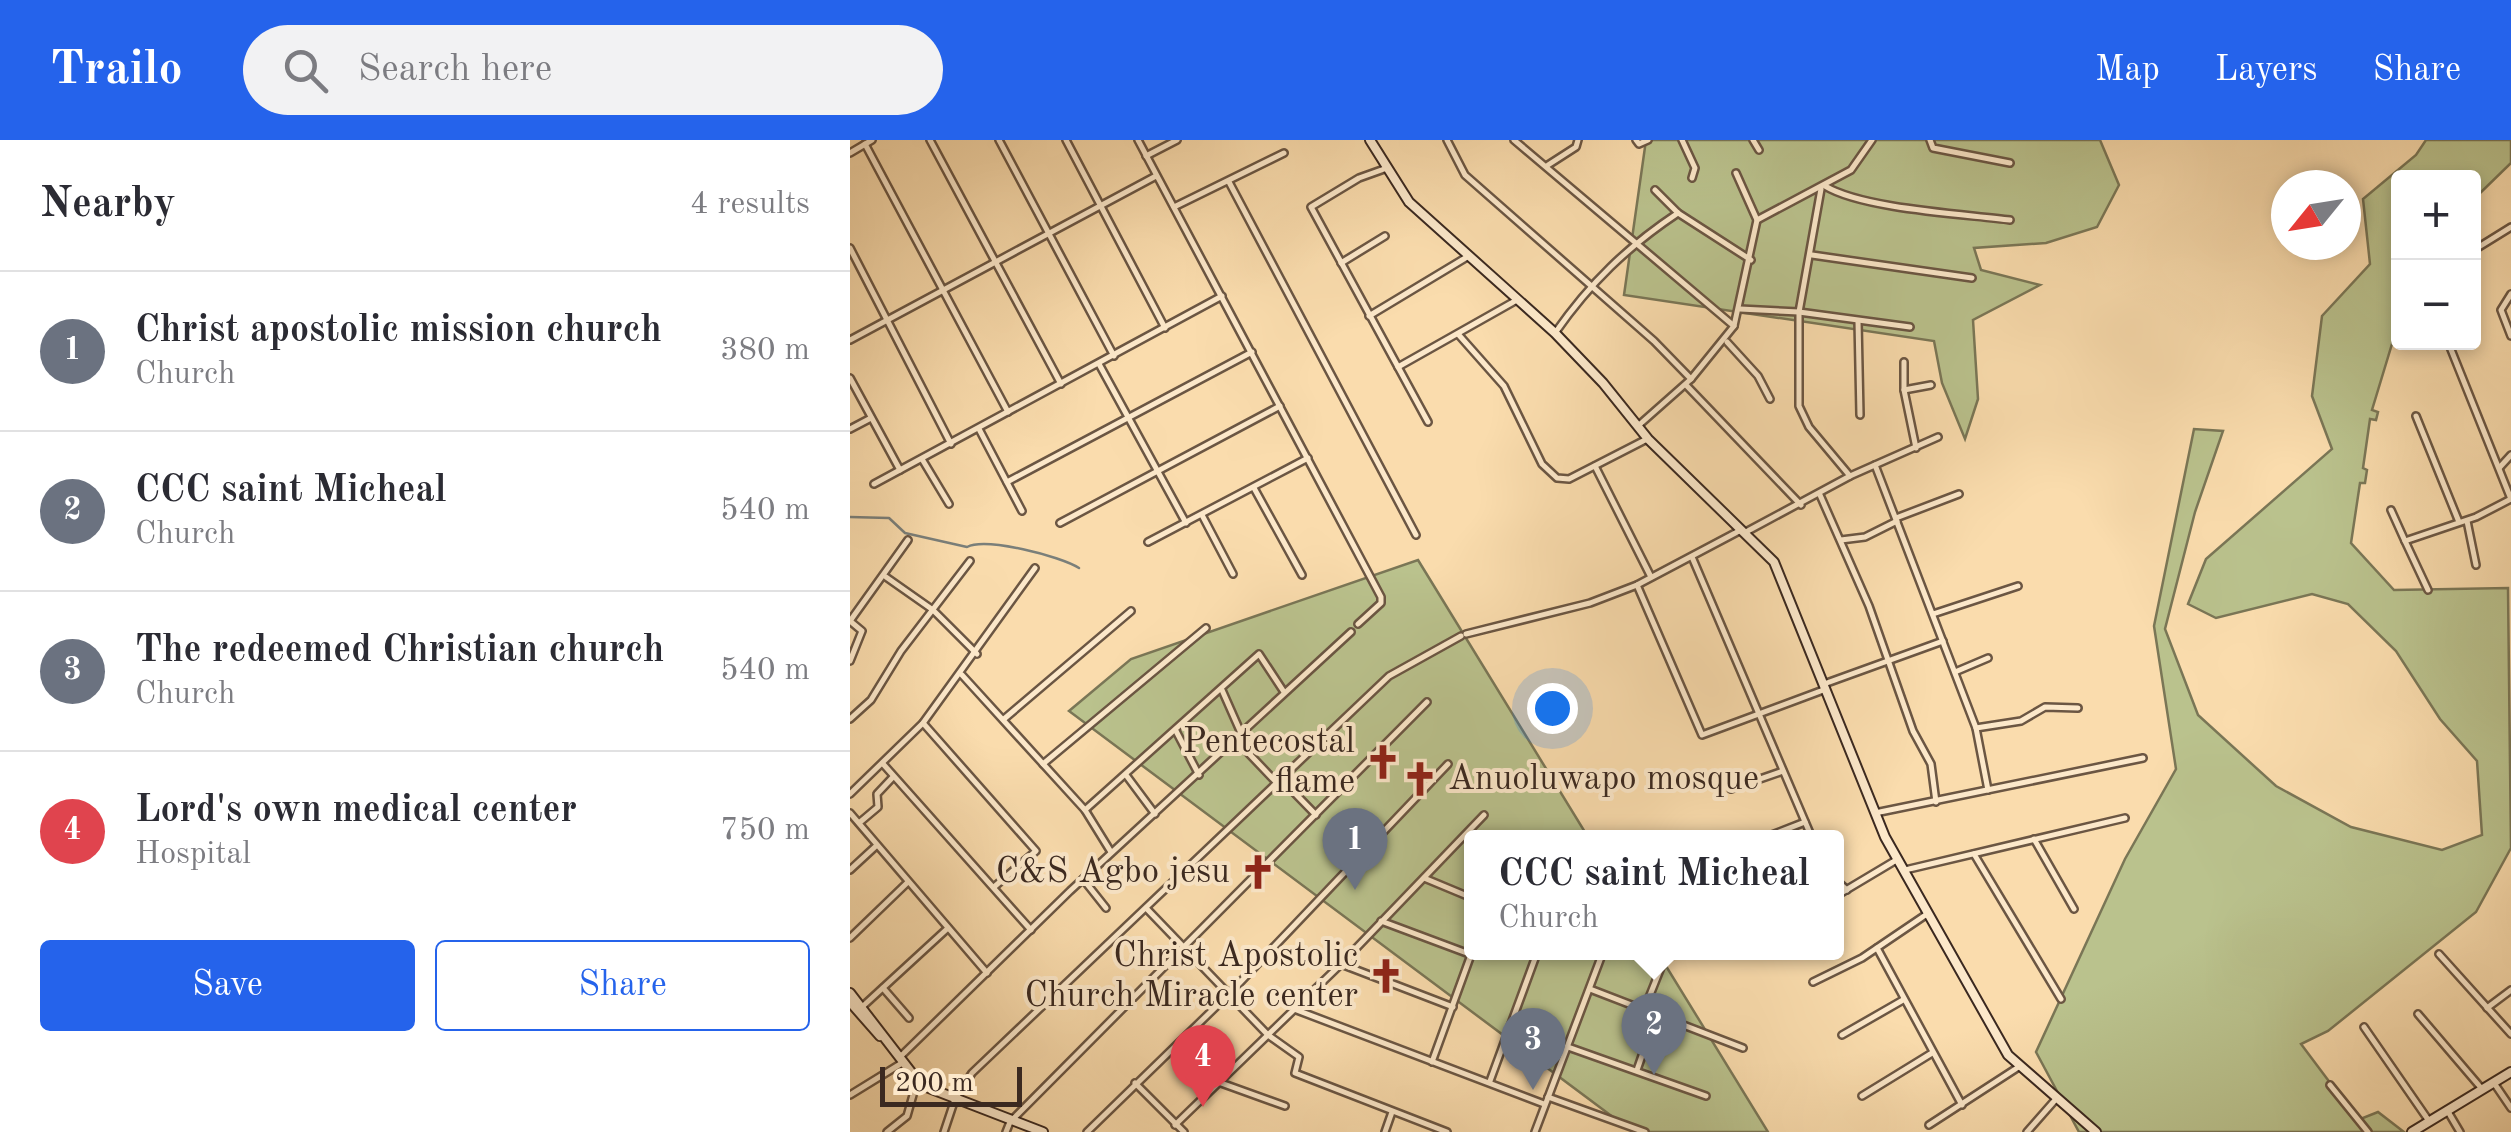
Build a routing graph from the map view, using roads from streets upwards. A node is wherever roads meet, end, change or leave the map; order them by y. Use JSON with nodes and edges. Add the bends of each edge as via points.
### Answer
{"nodes":[{"id":1,"x":930,"y":140,"type":"edge"},
{"id":2,"x":999,"y":140,"type":"edge"},
{"id":3,"x":1066,"y":140,"type":"edge"},
{"id":4,"x":1138,"y":140,"type":"edge"},
{"id":5,"x":1178,"y":140,"type":"edge"},
{"id":6,"x":1370,"y":140,"type":"edge"},
{"id":7,"x":1447,"y":140,"type":"edge"},
{"id":8,"x":1514,"y":140,"type":"edge"},
{"id":9,"x":1578,"y":140,"type":"edge"},
{"id":10,"x":1636,"y":140,"type":"edge"},
{"id":11,"x":1648,"y":140,"type":"edge"},
{"id":12,"x":1682,"y":140,"type":"edge"},
{"id":13,"x":1753,"y":140,"type":"edge"},
{"id":14,"x":1872,"y":140,"type":"edge"},
{"id":15,"x":1930,"y":140,"type":"edge"},
{"id":16,"x":868,"y":142,"type":"edge"},
{"id":17,"x":1759,"y":150,"type":"dead end"},
{"id":18,"x":850,"y":153,"type":"edge"},
{"id":19,"x":1284,"y":153,"type":"dead end"},
{"id":20,"x":1146,"y":156,"type":"junction"},
{"id":21,"x":2010,"y":163,"type":"dead end"},
{"id":22,"x":1548,"y":165,"type":"junction"},
{"id":23,"x":1387,"y":168,"type":"junction"},
{"id":24,"x":1736,"y":173,"type":"dead end"},
{"id":25,"x":1157,"y":176,"type":"junction"},
{"id":26,"x":1692,"y":178,"type":"dead end"},
{"id":27,"x":1230,"y":182,"type":"junction"},
{"id":28,"x":1823,"y":187,"type":"junction"},
{"id":29,"x":1655,"y":190,"type":"dead end"},
{"id":30,"x":1102,"y":207,"type":"junction"},
{"id":31,"x":1174,"y":207,"type":"junction"},
{"id":32,"x":1678,"y":213,"type":"junction"},
{"id":33,"x":1756,"y":220,"type":"junction"},
{"id":34,"x":2010,"y":220,"type":"dead end"},
{"id":35,"x":2511,"y":227,"type":"edge"},
{"id":36,"x":1047,"y":235,"type":"junction"},
{"id":37,"x":1385,"y":236,"type":"dead end"},
{"id":38,"x":1632,"y":243,"type":"junction"},
{"id":39,"x":2481,"y":246,"type":"edge"},
{"id":40,"x":850,"y":248,"type":"edge"},
{"id":41,"x":1812,"y":254,"type":"junction"},
{"id":42,"x":1466,"y":257,"type":"junction"},
{"id":43,"x":1751,"y":260,"type":"junction"},
{"id":44,"x":1341,"y":263,"type":"junction"},
{"id":45,"x":995,"y":265,"type":"junction"},
{"id":46,"x":1972,"y":278,"type":"dead end"},
{"id":47,"x":1588,"y":287,"type":"junction"},
{"id":48,"x":942,"y":294,"type":"junction"},
{"id":49,"x":2511,"y":294,"type":"edge"},
{"id":50,"x":1222,"y":296,"type":"junction"},
{"id":51,"x":1514,"y":301,"type":"junction"},
{"id":52,"x":1740,"y":310,"type":"junction"},
{"id":53,"x":1798,"y":312,"type":"junction"},
{"id":54,"x":1369,"y":316,"type":"junction"},
{"id":55,"x":889,"y":320,"type":"junction"},
{"id":56,"x":1858,"y":321,"type":"junction"},
{"id":57,"x":1734,"y":326,"type":"junction"},
{"id":58,"x":1910,"y":327,"type":"dead end"},
{"id":59,"x":1165,"y":328,"type":"junction"},
{"id":60,"x":1458,"y":334,"type":"junction"},
{"id":61,"x":1555,"y":334,"type":"junction"},
{"id":62,"x":2511,"y":336,"type":"edge"},
{"id":63,"x":850,"y":340,"type":"edge"},
{"id":64,"x":1726,"y":341,"type":"junction"},
{"id":65,"x":2451,"y":350,"type":"edge"},
{"id":66,"x":1252,"y":352,"type":"junction"},
{"id":67,"x":1114,"y":356,"type":"junction"},
{"id":68,"x":1904,"y":362,"type":"dead end"},
{"id":69,"x":1099,"y":364,"type":"junction"},
{"id":70,"x":1398,"y":367,"type":"junction"},
{"id":71,"x":850,"y":378,"type":"edge"},
{"id":72,"x":1688,"y":381,"type":"junction"},
{"id":73,"x":1061,"y":384,"type":"junction"},
{"id":74,"x":1932,"y":384,"type":"dead end"},
{"id":75,"x":1904,"y":390,"type":"junction"},
{"id":76,"x":1770,"y":398,"type":"dead end"},
{"id":77,"x":1280,"y":406,"type":"junction"},
{"id":78,"x":1008,"y":412,"type":"junction"},
{"id":79,"x":1860,"y":414,"type":"dead end"},
{"id":80,"x":2416,"y":416,"type":"dead end"},
{"id":81,"x":1129,"y":417,"type":"junction"},
{"id":82,"x":870,"y":418,"type":"junction"},
{"id":83,"x":1428,"y":422,"type":"dead end"},
{"id":84,"x":1640,"y":425,"type":"junction"},
{"id":85,"x":850,"y":429,"type":"edge"},
{"id":86,"x":979,"y":429,"type":"junction"},
{"id":87,"x":1938,"y":437,"type":"dead end"},
{"id":88,"x":1648,"y":438,"type":"junction"},
{"id":89,"x":951,"y":444,"type":"junction"},
{"id":90,"x":1916,"y":448,"type":"junction"},
{"id":91,"x":2494,"y":456,"type":"junction"},
{"id":92,"x":2508,"y":456,"type":"edge"},
{"id":93,"x":1308,"y":458,"type":"junction"},
{"id":94,"x":922,"y":459,"type":"junction"},
{"id":95,"x":1875,"y":465,"type":"junction"},
{"id":96,"x":1595,"y":466,"type":"junction"},
{"id":97,"x":900,"y":470,"type":"junction"},
{"id":98,"x":2499,"y":470,"type":"junction"},
{"id":99,"x":1158,"y":472,"type":"junction"},
{"id":100,"x":1850,"y":476,"type":"junction"},
{"id":101,"x":1007,"y":482,"type":"junction"},
{"id":102,"x":874,"y":484,"type":"dead end"},
{"id":103,"x":1254,"y":488,"type":"junction"},
{"id":104,"x":1959,"y":494,"type":"dead end"},
{"id":105,"x":1820,"y":495,"type":"junction"},
{"id":106,"x":2511,"y":499,"type":"edge"},
{"id":107,"x":949,"y":504,"type":"dead end"},
{"id":108,"x":1801,"y":505,"type":"junction"},
{"id":109,"x":2390,"y":510,"type":"dead end"},
{"id":110,"x":1022,"y":511,"type":"dead end"},
{"id":111,"x":1202,"y":514,"type":"junction"},
{"id":112,"x":1897,"y":520,"type":"junction"},
{"id":113,"x":2463,"y":521,"type":"junction"},
{"id":114,"x":1060,"y":523,"type":"dead end"},
{"id":115,"x":1186,"y":523,"type":"junction"},
{"id":116,"x":1743,"y":531,"type":"junction"},
{"id":117,"x":1416,"y":534,"type":"dead end"},
{"id":118,"x":908,"y":540,"type":"dead end"},
{"id":119,"x":1841,"y":540,"type":"junction"},
{"id":120,"x":2405,"y":541,"type":"junction"},
{"id":121,"x":1148,"y":542,"type":"dead end"},
{"id":122,"x":1692,"y":556,"type":"junction"},
{"id":123,"x":970,"y":561,"type":"dead end"},
{"id":124,"x":2476,"y":565,"type":"dead end"},
{"id":125,"x":1035,"y":568,"type":"dead end"},
{"id":126,"x":1233,"y":574,"type":"dead end"},
{"id":127,"x":1302,"y":575,"type":"dead end"},
{"id":128,"x":886,"y":577,"type":"junction"},
{"id":129,"x":1651,"y":577,"type":"junction"},
{"id":130,"x":1637,"y":585,"type":"junction"},
{"id":131,"x":2018,"y":586,"type":"dead end"},
{"id":132,"x":2428,"y":590,"type":"dead end"},
{"id":133,"x":933,"y":610,"type":"junction"},
{"id":134,"x":1131,"y":610,"type":"dead end"},
{"id":135,"x":1933,"y":614,"type":"junction"},
{"id":136,"x":850,"y":621,"type":"edge"},
{"id":137,"x":1358,"y":624,"type":"dead end"},
{"id":138,"x":1206,"y":628,"type":"dead end"},
{"id":139,"x":1351,"y":632,"type":"dead end"},
{"id":140,"x":1944,"y":641,"type":"junction"},
{"id":141,"x":977,"y":654,"type":"junction"},
{"id":142,"x":1988,"y":658,"type":"dead end"},
{"id":143,"x":1889,"y":660,"type":"junction"},
{"id":144,"x":850,"y":661,"type":"edge"},
{"id":145,"x":1955,"y":672,"type":"junction"},
{"id":146,"x":962,"y":675,"type":"junction"},
{"id":147,"x":1825,"y":687,"type":"junction"},
{"id":148,"x":1222,"y":690,"type":"junction"},
{"id":149,"x":1284,"y":692,"type":"junction"},
{"id":150,"x":1426,"y":702,"type":"dead end"},
{"id":151,"x":2078,"y":708,"type":"dead end"},
{"id":152,"x":1762,"y":714,"type":"junction"},
{"id":153,"x":850,"y":719,"type":"edge"},
{"id":154,"x":1004,"y":719,"type":"junction"},
{"id":155,"x":923,"y":723,"type":"junction"},
{"id":156,"x":1976,"y":728,"type":"junction"},
{"id":157,"x":1176,"y":730,"type":"junction"},
{"id":158,"x":1241,"y":734,"type":"junction"},
{"id":159,"x":1236,"y":740,"type":"junction"},
{"id":160,"x":2143,"y":758,"type":"dead end"},
{"id":161,"x":1042,"y":764,"type":"junction"},
{"id":162,"x":1448,"y":764,"type":"dead end"},
{"id":163,"x":884,"y":765,"type":"junction"},
{"id":164,"x":1782,"y":771,"type":"junction"},
{"id":165,"x":1199,"y":774,"type":"junction"},
{"id":166,"x":1126,"y":775,"type":"junction"},
{"id":167,"x":894,"y":776,"type":"junction"},
{"id":168,"x":1280,"y":781,"type":"junction"},
{"id":169,"x":1731,"y":788,"type":"dead end"},
{"id":170,"x":1988,"y":790,"type":"junction"},
{"id":171,"x":850,"y":794,"type":"edge"},
{"id":172,"x":1936,"y":802,"type":"junction"},
{"id":173,"x":1085,"y":810,"type":"junction"},
{"id":174,"x":1875,"y":813,"type":"junction"},
{"id":175,"x":850,"y":814,"type":"edge"},
{"id":176,"x":1155,"y":814,"type":"junction"},
{"id":177,"x":1316,"y":815,"type":"junction"},
{"id":178,"x":1484,"y":815,"type":"dead end"},
{"id":179,"x":2125,"y":818,"type":"dead end"},
{"id":180,"x":1805,"y":822,"type":"junction"},
{"id":181,"x":858,"y":823,"type":"junction"},
{"id":182,"x":1470,"y":830,"type":"edge"},
{"id":183,"x":1784,"y":830,"type":"edge"},
{"id":184,"x":1808,"y":830,"type":"edge"},
{"id":185,"x":1464,"y":836,"type":"edge"},
{"id":186,"x":2034,"y":839,"type":"junction"},
{"id":187,"x":876,"y":846,"type":"junction"},
{"id":188,"x":1112,"y":852,"type":"junction"},
{"id":189,"x":1974,"y":854,"type":"junction"},
{"id":190,"x":1898,"y":860,"type":"junction"},
{"id":191,"x":850,"y":870,"type":"edge"},
{"id":192,"x":1906,"y":870,"type":"junction"},
{"id":193,"x":1083,"y":878,"type":"junction"},
{"id":194,"x":1424,"y":878,"type":"junction"},
{"id":195,"x":908,"y":882,"type":"junction"},
{"id":196,"x":994,"y":887,"type":"junction"},
{"id":197,"x":1844,"y":887,"type":"edge"},
{"id":198,"x":1847,"y":890,"type":"junction"},
{"id":199,"x":1844,"y":892,"type":"edge"},
{"id":200,"x":1464,"y":895,"type":"edge"},
{"id":201,"x":1106,"y":908,"type":"dead end"},
{"id":202,"x":1146,"y":908,"type":"junction"},
{"id":203,"x":2074,"y":909,"type":"dead end"},
{"id":204,"x":1930,"y":913,"type":"junction"},
{"id":205,"x":1381,"y":920,"type":"junction"},
{"id":206,"x":948,"y":928,"type":"junction"},
{"id":207,"x":1032,"y":930,"type":"junction"},
{"id":208,"x":850,"y":938,"type":"edge"},
{"id":209,"x":1185,"y":948,"type":"junction"},
{"id":210,"x":1877,"y":948,"type":"junction"},
{"id":211,"x":1464,"y":951,"type":"edge"},
{"id":212,"x":2439,"y":954,"type":"dead end"},
{"id":213,"x":1470,"y":960,"type":"edge"},
{"id":214,"x":1534,"y":960,"type":"edge"},
{"id":215,"x":1600,"y":960,"type":"edge"},
{"id":216,"x":1664,"y":960,"type":"edge"},
{"id":217,"x":1341,"y":964,"type":"junction"},
{"id":218,"x":987,"y":973,"type":"junction"},
{"id":219,"x":1813,"y":982,"type":"dead end"},
{"id":220,"x":883,"y":988,"type":"junction"},
{"id":221,"x":1590,"y":989,"type":"junction"},
{"id":222,"x":2511,"y":990,"type":"edge"},
{"id":223,"x":850,"y":993,"type":"edge"},
{"id":224,"x":1228,"y":995,"type":"junction"},
{"id":225,"x":2061,"y":998,"type":"dead end"},
{"id":226,"x":1903,"y":1000,"type":"junction"},
{"id":227,"x":850,"y":1002,"type":"edge"},
{"id":228,"x":862,"y":1007,"type":"junction"},
{"id":229,"x":1453,"y":1007,"type":"junction"},
{"id":230,"x":2487,"y":1008,"type":"junction"},
{"id":231,"x":1294,"y":1009,"type":"junction"},
{"id":232,"x":1644,"y":1010,"type":"junction"},
{"id":233,"x":2418,"y":1014,"type":"dead end"},
{"id":234,"x":909,"y":1018,"type":"dead end"},
{"id":235,"x":2364,"y":1027,"type":"dead end"},
{"id":236,"x":2511,"y":1034,"type":"edge"},
{"id":237,"x":1268,"y":1035,"type":"junction"},
{"id":238,"x":1842,"y":1035,"type":"dead end"},
{"id":239,"x":1568,"y":1046,"type":"junction"},
{"id":240,"x":1743,"y":1048,"type":"dead end"},
{"id":241,"x":1644,"y":1050,"type":"dead end"},
{"id":242,"x":1932,"y":1053,"type":"junction"},
{"id":243,"x":901,"y":1060,"type":"junction"},
{"id":244,"x":1432,"y":1062,"type":"junction"},
{"id":245,"x":2018,"y":1068,"type":"junction"},
{"id":246,"x":1637,"y":1070,"type":"junction"},
{"id":247,"x":2511,"y":1072,"type":"edge"},
{"id":248,"x":917,"y":1081,"type":"junction"},
{"id":249,"x":1490,"y":1081,"type":"junction"},
{"id":250,"x":2494,"y":1082,"type":"junction"},
{"id":251,"x":1221,"y":1083,"type":"junction"},
{"id":252,"x":1135,"y":1084,"type":"junction"},
{"id":253,"x":2330,"y":1085,"type":"dead end"},
{"id":254,"x":2482,"y":1089,"type":"junction"},
{"id":255,"x":850,"y":1095,"type":"edge"},
{"id":256,"x":1706,"y":1096,"type":"dead end"},
{"id":257,"x":1862,"y":1096,"type":"dead end"},
{"id":258,"x":1548,"y":1097,"type":"junction"},
{"id":259,"x":955,"y":1099,"type":"junction"},
{"id":260,"x":2056,"y":1099,"type":"junction"},
{"id":261,"x":1544,"y":1104,"type":"junction"},
{"id":262,"x":1962,"y":1105,"type":"junction"},
{"id":263,"x":1285,"y":1106,"type":"dead end"},
{"id":264,"x":2511,"y":1108,"type":"edge"},
{"id":265,"x":2447,"y":1110,"type":"junction"},
{"id":266,"x":1392,"y":1112,"type":"junction"},
{"id":267,"x":2429,"y":1121,"type":"junction"},
{"id":268,"x":1010,"y":1122,"type":"junction"},
{"id":269,"x":1175,"y":1125,"type":"junction"},
{"id":270,"x":1929,"y":1125,"type":"dead end"},
{"id":271,"x":887,"y":1132,"type":"edge"},
{"id":272,"x":944,"y":1132,"type":"edge"},
{"id":273,"x":1006,"y":1132,"type":"edge"},
{"id":274,"x":1043,"y":1132,"type":"edge"},
{"id":275,"x":1087,"y":1132,"type":"edge"},
{"id":276,"x":1184,"y":1132,"type":"edge"},
{"id":277,"x":1385,"y":1132,"type":"edge"},
{"id":278,"x":1447,"y":1132,"type":"edge"},
{"id":279,"x":1535,"y":1132,"type":"edge"},
{"id":280,"x":1645,"y":1132,"type":"edge"},
{"id":281,"x":2027,"y":1132,"type":"edge"},
{"id":282,"x":2096,"y":1132,"type":"edge"},
{"id":283,"x":2368,"y":1132,"type":"edge"},
{"id":284,"x":2412,"y":1132,"type":"edge"},
{"id":285,"x":2460,"y":1132,"type":"edge"}],
"edges":[{"from":1,"to":45,"type":"street"},
{"from":2,"to":36,"type":"street"},
{"from":3,"to":30,"type":"street"},
{"from":4,"to":20,"type":"street"},
{"from":5,"to":20,"type":"street"},
{"from":6,"to":23,"type":"street"},
{"from":7,"to":47,"type":"street","via":[[1465,175]]},
{"from":8,"to":22,"type":"street"},
{"from":9,"to":22,"type":"street"},
{"from":10,"to":11,"type":"street"},
{"from":12,"to":26,"type":"street","via":[[1695,168]]},
{"from":13,"to":17,"type":"street"},
{"from":14,"to":28,"type":"street","via":[[1857,166]]},
{"from":15,"to":21,"type":"street","via":[[1933,148]]},
{"from":16,"to":18,"type":"street"},
{"from":16,"to":48,"type":"street"},
{"from":19,"to":27,"type":"street"},
{"from":20,"to":25,"type":"street"},
{"from":22,"to":38,"type":"street"},
{"from":23,"to":42,"type":"street","via":[[1409,202]]},
{"from":23,"to":44,"type":"street","via":[[1311,206]]},
{"from":24,"to":33,"type":"street"},
{"from":25,"to":30,"type":"street"},
{"from":25,"to":31,"type":"street"},
{"from":27,"to":31,"type":"street"},
{"from":27,"to":117,"type":"street"},
{"from":28,"to":33,"type":"street"},
{"from":28,"to":34,"type":"street"},
{"from":28,"to":41,"type":"street"},
{"from":29,"to":32,"type":"street"},
{"from":30,"to":36,"type":"street"},
{"from":30,"to":59,"type":"street"},
{"from":31,"to":50,"type":"street"},
{"from":32,"to":38,"type":"street"},
{"from":32,"to":43,"type":"street"},
{"from":33,"to":43,"type":"street"},
{"from":35,"to":39,"type":"street"},
{"from":36,"to":45,"type":"street"},
{"from":36,"to":67,"type":"street"},
{"from":37,"to":44,"type":"street"},
{"from":38,"to":47,"type":"street"},
{"from":38,"to":57,"type":"street"},
{"from":40,"to":55,"type":"street"},
{"from":41,"to":46,"type":"street"},
{"from":41,"to":53,"type":"street"},
{"from":42,"to":51,"type":"street"},
{"from":42,"to":54,"type":"street"},
{"from":43,"to":52,"type":"street"},
{"from":44,"to":54,"type":"street"},
{"from":45,"to":48,"type":"street"},
{"from":45,"to":73,"type":"street"},
{"from":47,"to":61,"type":"street"},
{"from":47,"to":72,"type":"street","via":[[1654,341]]},
{"from":48,"to":55,"type":"street"},
{"from":48,"to":78,"type":"street"},
{"from":49,"to":62,"type":"street","via":[[2500,310]]},
{"from":50,"to":59,"type":"street"},
{"from":50,"to":66,"type":"street"},
{"from":51,"to":60,"type":"street"},
{"from":51,"to":61,"type":"street"},
{"from":52,"to":53,"type":"street"},
{"from":52,"to":57,"type":"street"},
{"from":53,"to":56,"type":"street"},
{"from":53,"to":100,"type":"street","via":[[1799,406]]},
{"from":54,"to":70,"type":"street"},
{"from":55,"to":63,"type":"street"},
{"from":55,"to":89,"type":"street"},
{"from":56,"to":58,"type":"street"},
{"from":56,"to":79,"type":"street"},
{"from":57,"to":64,"type":"street"},
{"from":59,"to":67,"type":"street"},
{"from":60,"to":70,"type":"street"},
{"from":60,"to":96,"type":"street","via":[[1504,386],[1550,474],[1562,480]]},
{"from":61,"to":84,"type":"street"},
{"from":64,"to":72,"type":"street"},
{"from":64,"to":76,"type":"street"},
{"from":65,"to":91,"type":"street"},
{"from":66,"to":77,"type":"street"},
{"from":66,"to":81,"type":"street"},
{"from":67,"to":69,"type":"street"},
{"from":68,"to":75,"type":"street"},
{"from":69,"to":73,"type":"street"},
{"from":69,"to":81,"type":"street"},
{"from":70,"to":83,"type":"street"},
{"from":71,"to":82,"type":"street"},
{"from":72,"to":84,"type":"street"},
{"from":72,"to":108,"type":"street"},
{"from":73,"to":78,"type":"street"},
{"from":74,"to":75,"type":"street"},
{"from":75,"to":90,"type":"street"},
{"from":77,"to":93,"type":"street"},
{"from":77,"to":99,"type":"street"},
{"from":78,"to":86,"type":"street"},
{"from":80,"to":113,"type":"street"},
{"from":81,"to":99,"type":"street"},
{"from":81,"to":101,"type":"street"},
{"from":82,"to":85,"type":"street"},
{"from":82,"to":97,"type":"street"},
{"from":84,"to":88,"type":"street"},
{"from":86,"to":89,"type":"street"},
{"from":86,"to":101,"type":"street"},
{"from":87,"to":90,"type":"street"},
{"from":88,"to":96,"type":"street"},
{"from":88,"to":116,"type":"street"},
{"from":89,"to":94,"type":"street"},
{"from":90,"to":95,"type":"street"},
{"from":91,"to":92,"type":"street"},
{"from":91,"to":98,"type":"street"},
{"from":92,"to":98,"type":"street"},
{"from":93,"to":103,"type":"street"},
{"from":93,"to":137,"type":"street","via":[[1381,597]]},
{"from":94,"to":97,"type":"street"},
{"from":94,"to":107,"type":"street"},
{"from":95,"to":100,"type":"street"},
{"from":95,"to":112,"type":"street"},
{"from":96,"to":129,"type":"street"},
{"from":97,"to":102,"type":"street"},
{"from":98,"to":106,"type":"street"},
{"from":99,"to":114,"type":"street"},
{"from":99,"to":115,"type":"street"},
{"from":100,"to":105,"type":"street"},
{"from":101,"to":110,"type":"street"},
{"from":103,"to":111,"type":"street"},
{"from":103,"to":127,"type":"street"},
{"from":104,"to":112,"type":"street"},
{"from":105,"to":108,"type":"street"},
{"from":105,"to":119,"type":"street"},
{"from":106,"to":113,"type":"street"},
{"from":108,"to":116,"type":"street"},
{"from":109,"to":120,"type":"street"},
{"from":111,"to":115,"type":"street"},
{"from":111,"to":126,"type":"street"},
{"from":112,"to":119,"type":"street"},
{"from":112,"to":135,"type":"street"},
{"from":113,"to":120,"type":"street"},
{"from":113,"to":124,"type":"street"},
{"from":115,"to":121,"type":"street"},
{"from":116,"to":122,"type":"street"},
{"from":116,"to":147,"type":"street","via":[[1774,562]]},
{"from":118,"to":128,"type":"street"},
{"from":119,"to":143,"type":"street"},
{"from":120,"to":132,"type":"street"},
{"from":122,"to":129,"type":"street"},
{"from":122,"to":152,"type":"street"},
{"from":123,"to":133,"type":"street"},
{"from":125,"to":141,"type":"street"},
{"from":128,"to":133,"type":"street"},
{"from":128,"to":136,"type":"street"},
{"from":129,"to":130,"type":"street"},
{"from":130,"to":152,"type":"street","via":[[1700,733]]},
{"from":130,"to":168,"type":"street","via":[[1464,635],[1389,676]]},
{"from":131,"to":135,"type":"street"},
{"from":133,"to":141,"type":"street"},
{"from":133,"to":153,"type":"street","via":[[871,700]]},
{"from":134,"to":154,"type":"street"},
{"from":135,"to":140,"type":"street"},
{"from":136,"to":144,"type":"street","via":[[862,631]]},
{"from":138,"to":161,"type":"street"},
{"from":139,"to":149,"type":"street"},
{"from":140,"to":143,"type":"street"},
{"from":140,"to":145,"type":"street"},
{"from":141,"to":146,"type":"street"},
{"from":142,"to":145,"type":"street"},
{"from":143,"to":147,"type":"street"},
{"from":143,"to":172,"type":"street","via":[[1931,764]]},
{"from":145,"to":156,"type":"street"},
{"from":146,"to":154,"type":"street"},
{"from":146,"to":155,"type":"street"},
{"from":147,"to":152,"type":"street"},
{"from":147,"to":174,"type":"street"},
{"from":148,"to":149,"type":"street","via":[[1261,654]]},
{"from":148,"to":157,"type":"street"},
{"from":148,"to":158,"type":"street"},
{"from":149,"to":158,"type":"street"},
{"from":150,"to":177,"type":"street"},
{"from":151,"to":156,"type":"street","via":[[2045,706],[2020,721]]},
{"from":152,"to":164,"type":"street"},
{"from":154,"to":161,"type":"street"},
{"from":155,"to":163,"type":"street"},
{"from":155,"to":196,"type":"street","via":[[1036,851]]},
{"from":156,"to":170,"type":"street"},
{"from":157,"to":165,"type":"street"},
{"from":157,"to":166,"type":"street"},
{"from":158,"to":159,"type":"street"},
{"from":159,"to":165,"type":"street"},
{"from":159,"to":168,"type":"street"},
{"from":160,"to":170,"type":"street"},
{"from":161,"to":173,"type":"street"},
{"from":162,"to":224,"type":"street"},
{"from":163,"to":167,"type":"street"},
{"from":163,"to":171,"type":"street"},
{"from":164,"to":169,"type":"street"},
{"from":164,"to":180,"type":"street"},
{"from":165,"to":176,"type":"street"},
{"from":166,"to":173,"type":"street"},
{"from":166,"to":176,"type":"street"},
{"from":167,"to":181,"type":"street","via":[[877,794],[878,807]]},
{"from":167,"to":196,"type":"street"},
{"from":168,"to":177,"type":"street"},
{"from":168,"to":202,"type":"street"},
{"from":170,"to":172,"type":"street"},
{"from":172,"to":174,"type":"street"},
{"from":173,"to":188,"type":"street"},
{"from":174,"to":190,"type":"street"},
{"from":175,"to":181,"type":"street"},
{"from":176,"to":188,"type":"street"},
{"from":177,"to":209,"type":"street"},
{"from":178,"to":182,"type":"street"},
{"from":179,"to":186,"type":"street"},
{"from":180,"to":183,"type":"street"},
{"from":180,"to":184,"type":"street"},
{"from":181,"to":187,"type":"street"},
{"from":185,"to":194,"type":"street"},
{"from":186,"to":189,"type":"street"},
{"from":186,"to":203,"type":"street"},
{"from":187,"to":191,"type":"street"},
{"from":187,"to":195,"type":"street"},
{"from":188,"to":193,"type":"street"},
{"from":189,"to":192,"type":"street"},
{"from":189,"to":225,"type":"street"},
{"from":190,"to":192,"type":"street"},
{"from":190,"to":198,"type":"street"},
{"from":192,"to":204,"type":"street"},
{"from":193,"to":201,"type":"street"},
{"from":193,"to":207,"type":"street"},
{"from":194,"to":200,"type":"street"},
{"from":194,"to":205,"type":"street"},
{"from":195,"to":206,"type":"street"},
{"from":195,"to":208,"type":"street"},
{"from":196,"to":207,"type":"street"},
{"from":197,"to":198,"type":"street"},
{"from":198,"to":199,"type":"street"},
{"from":202,"to":209,"type":"street"},
{"from":202,"to":259,"type":"street","via":[[972,1072]]},
{"from":204,"to":210,"type":"street"},
{"from":204,"to":245,"type":"street"},
{"from":205,"to":211,"type":"street"},
{"from":205,"to":217,"type":"street"},
{"from":206,"to":218,"type":"street"},
{"from":206,"to":220,"type":"street"},
{"from":207,"to":218,"type":"street"},
{"from":209,"to":224,"type":"street"},
{"from":209,"to":268,"type":"street"},
{"from":210,"to":219,"type":"street"},
{"from":210,"to":226,"type":"street"},
{"from":212,"to":230,"type":"street"},
{"from":213,"to":229,"type":"street"},
{"from":214,"to":249,"type":"street"},
{"from":215,"to":221,"type":"street"},
{"from":216,"to":232,"type":"street"},
{"from":217,"to":229,"type":"street"},
{"from":217,"to":231,"type":"street"},
{"from":218,"to":243,"type":"street"},
{"from":220,"to":228,"type":"street"},
{"from":220,"to":234,"type":"street"},
{"from":221,"to":232,"type":"street"},
{"from":221,"to":239,"type":"street"},
{"from":222,"to":230,"type":"street"},
{"from":223,"to":228,"type":"street"},
{"from":224,"to":237,"type":"street"},
{"from":224,"to":252,"type":"street"},
{"from":226,"to":238,"type":"street"},
{"from":226,"to":242,"type":"street"},
{"from":227,"to":243,"type":"street"},
{"from":228,"to":243,"type":"street"},
{"from":229,"to":244,"type":"street"},
{"from":230,"to":236,"type":"street"},
{"from":231,"to":237,"type":"street"},
{"from":231,"to":244,"type":"street"},
{"from":232,"to":240,"type":"street"},
{"from":233,"to":254,"type":"street"},
{"from":235,"to":267,"type":"street"},
{"from":237,"to":251,"type":"street"},
{"from":237,"to":266,"type":"street","via":[[1298,1057],[1295,1073]]},
{"from":239,"to":246,"type":"street"},
{"from":239,"to":258,"type":"street"},
{"from":241,"to":246,"type":"street"},
{"from":242,"to":257,"type":"street"},
{"from":242,"to":262,"type":"street"},
{"from":243,"to":248,"type":"street"},
{"from":243,"to":255,"type":"street"},
{"from":244,"to":249,"type":"street"},
{"from":245,"to":260,"type":"street"},
{"from":245,"to":262,"type":"street"},
{"from":246,"to":256,"type":"street"},
{"from":247,"to":250,"type":"street"},
{"from":248,"to":259,"type":"street"},
{"from":248,"to":271,"type":"street","via":[[906,1116]]},
{"from":249,"to":261,"type":"street"},
{"from":250,"to":254,"type":"street"},
{"from":250,"to":264,"type":"street"},
{"from":251,"to":263,"type":"street"},
{"from":251,"to":269,"type":"street"},
{"from":252,"to":269,"type":"street"},
{"from":252,"to":275,"type":"street"},
{"from":253,"to":283,"type":"street"},
{"from":254,"to":265,"type":"street"},
{"from":258,"to":261,"type":"street"},
{"from":258,"to":280,"type":"street"},
{"from":259,"to":268,"type":"street"},
{"from":259,"to":272,"type":"street"},
{"from":260,"to":281,"type":"street"},
{"from":260,"to":282,"type":"street"},
{"from":261,"to":279,"type":"street"},
{"from":262,"to":270,"type":"street"},
{"from":265,"to":267,"type":"street"},
{"from":265,"to":285,"type":"street"},
{"from":266,"to":277,"type":"street"},
{"from":266,"to":278,"type":"street"},
{"from":267,"to":284,"type":"street"},
{"from":268,"to":273,"type":"street"},
{"from":268,"to":274,"type":"street"},
{"from":269,"to":276,"type":"street"}]}
